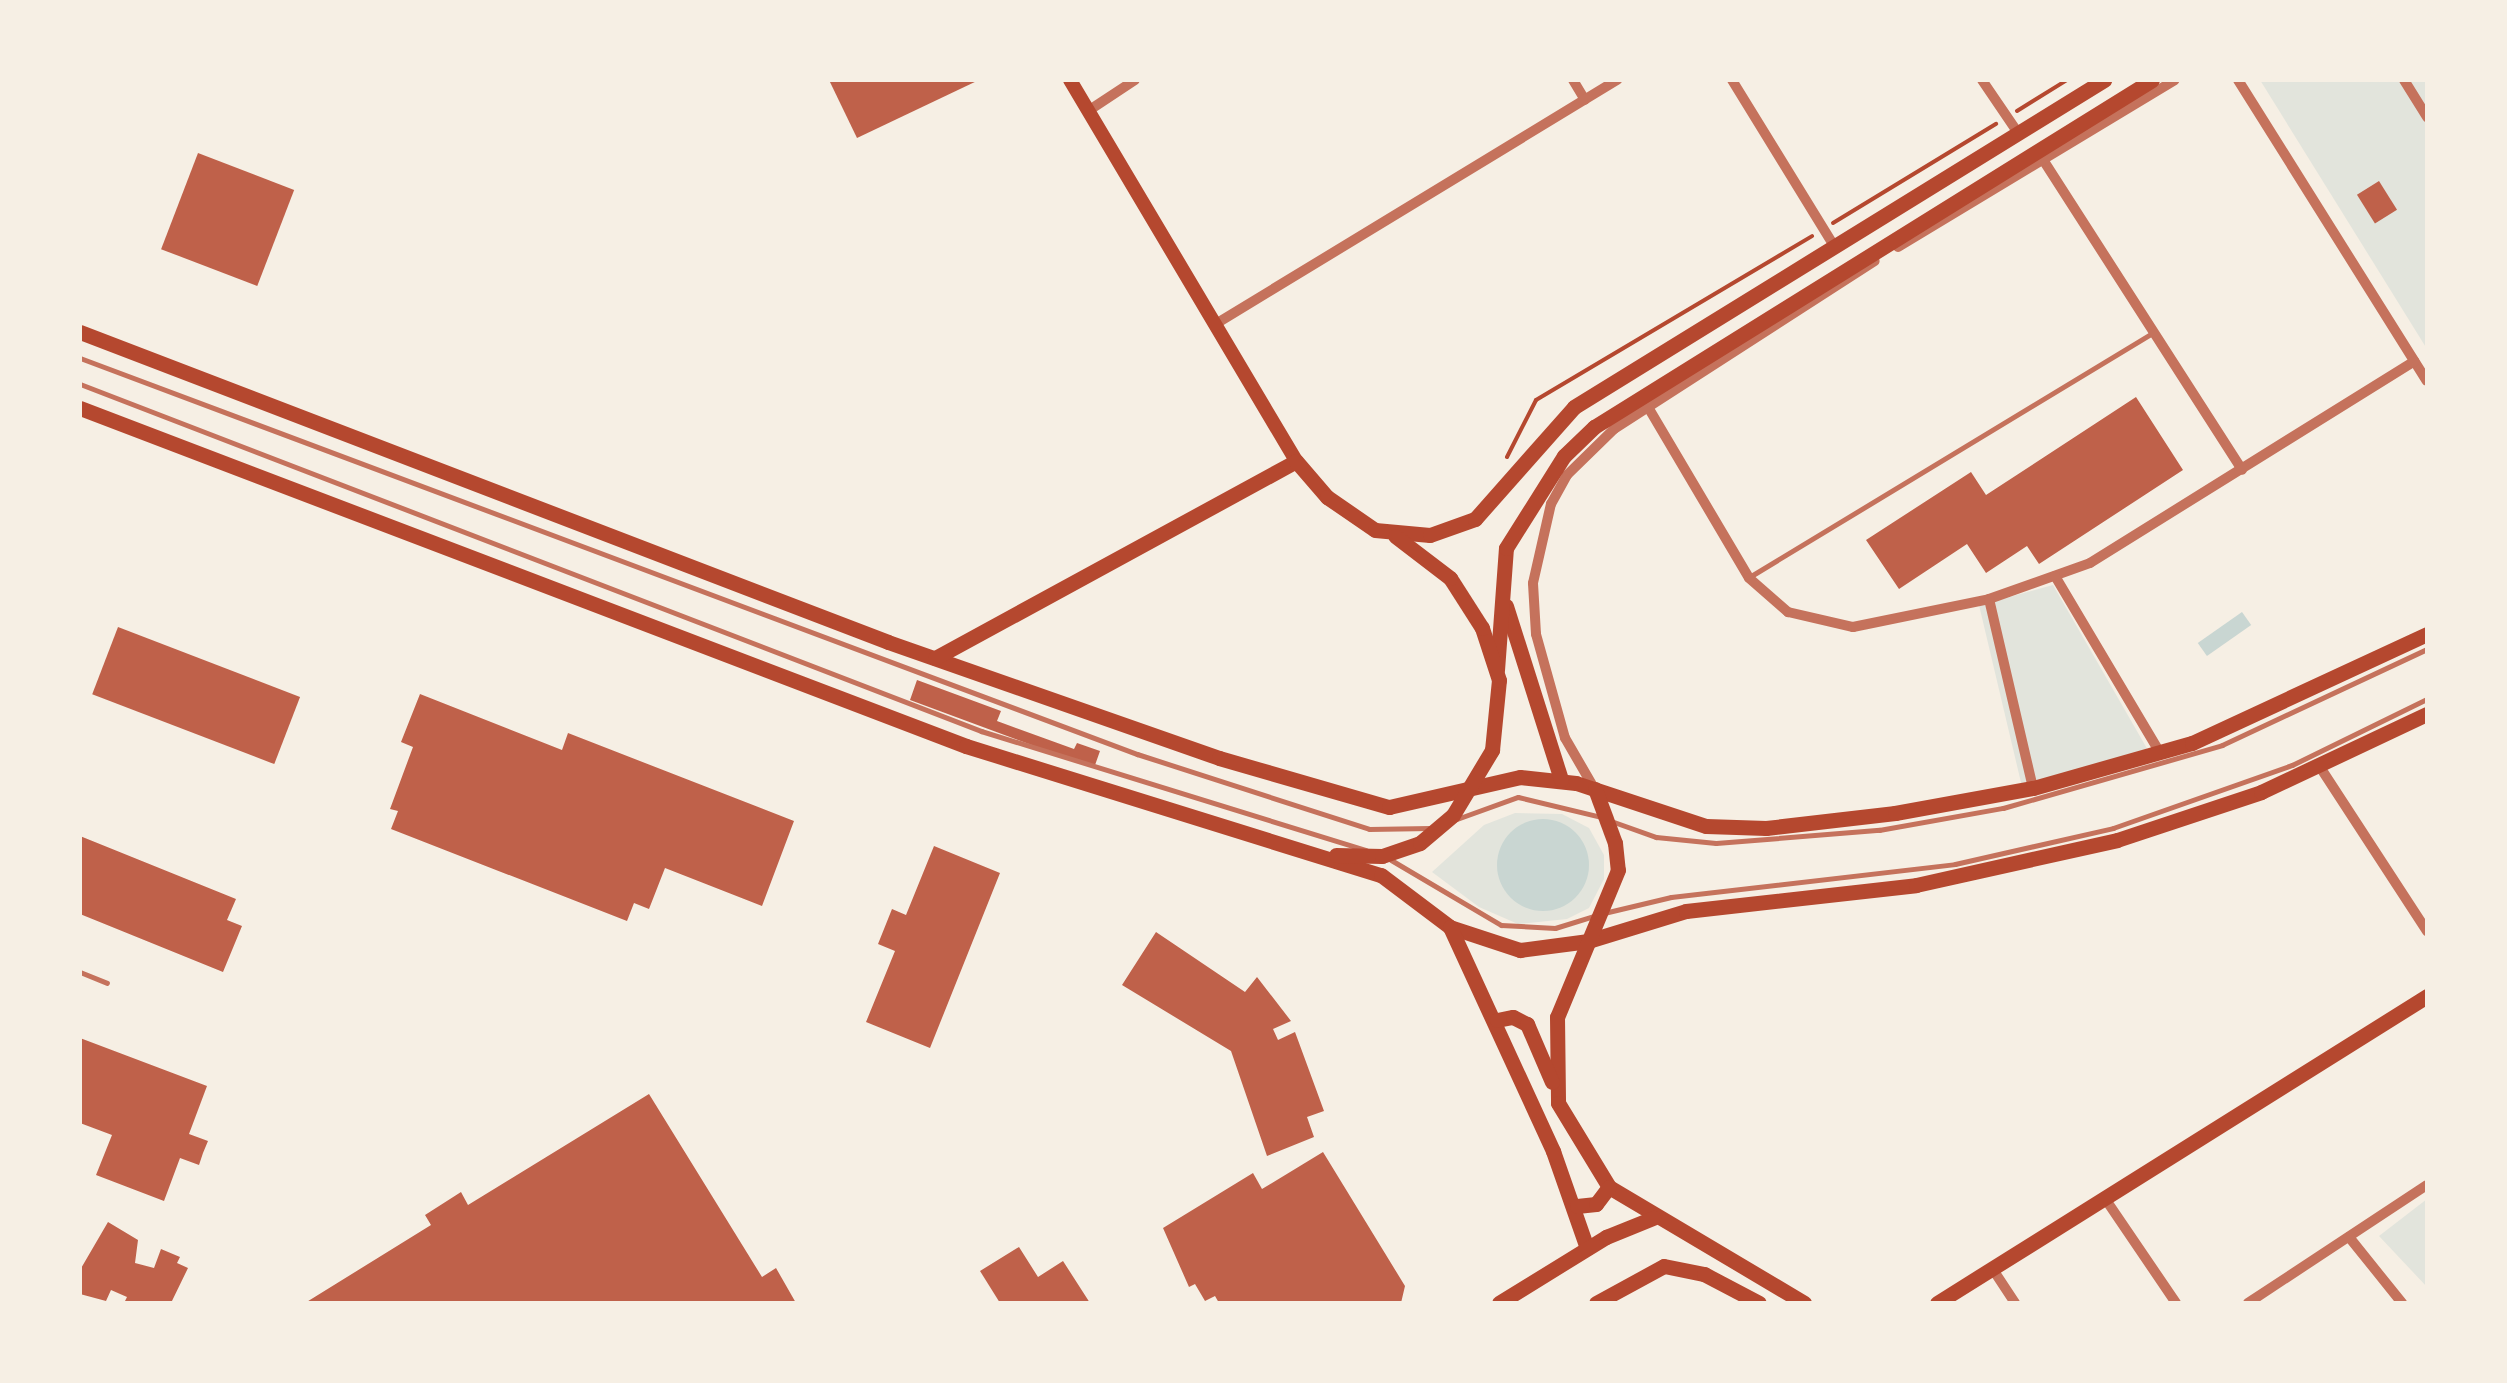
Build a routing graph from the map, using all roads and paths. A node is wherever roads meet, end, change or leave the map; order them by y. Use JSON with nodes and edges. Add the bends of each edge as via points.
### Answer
{"nodes":[{"id":1,"x":1070,"y":80,"type":"edge"},
{"id":2,"x":1136,"y":80,"type":"edge"},
{"id":3,"x":1573,"y":80,"type":"edge"},
{"id":4,"x":1617,"y":80,"type":"edge"},
{"id":5,"x":1732,"y":80,"type":"edge"},
{"id":6,"x":1982,"y":80,"type":"edge"},
{"id":7,"x":2067,"y":80,"type":"edge"},
{"id":8,"x":2104,"y":80,"type":"edge"},
{"id":9,"x":2152,"y":80,"type":"edge"},
{"id":10,"x":2176,"y":80,"type":"edge"},
{"id":11,"x":2238,"y":80,"type":"edge"},
{"id":12,"x":2404,"y":80,"type":"edge"},
{"id":13,"x":1585,"y":100,"type":"junction"},
{"id":14,"x":1088,"y":111,"type":"junction"},
{"id":15,"x":2427,"y":117,"type":"edge"},
{"id":16,"x":2006,"y":118,"type":"junction"},
{"id":17,"x":2018,"y":133,"type":"junction"},
{"id":18,"x":2040,"y":156,"type":"junction"},
{"id":19,"x":1824,"y":229,"type":"junction"},
{"id":20,"x":1834,"y":246,"type":"junction"},
{"id":21,"x":1214,"y":325,"type":"junction"},
{"id":22,"x":80,"y":332,"type":"edge"},
{"id":23,"x":2153,"y":332,"type":"junction"},
{"id":24,"x":80,"y":358,"type":"edge"},
{"id":25,"x":2414,"y":361,"type":"junction"},
{"id":26,"x":2427,"y":382,"type":"edge"},
{"id":27,"x":80,"y":384,"type":"edge"},
{"id":28,"x":1643,"y":400,"type":"junction"},
{"id":29,"x":80,"y":408,"type":"edge"},
{"id":30,"x":1296,"y":461,"type":"junction"},
{"id":31,"x":2242,"y":470,"type":"junction"},
{"id":32,"x":1502,"y":486,"type":"junction"},
{"id":33,"x":1395,"y":536,"type":"junction"},
{"id":34,"x":2054,"y":576,"type":"junction"},
{"id":35,"x":1748,"y":578,"type":"junction"},
{"id":36,"x":1502,"y":593,"type":"junction"},
{"id":37,"x":1989,"y":599,"type":"junction"},
{"id":38,"x":2427,"y":634,"type":"edge"},
{"id":39,"x":2427,"y":649,"type":"edge"},
{"id":40,"x":934,"y":658,"type":"junction"},
{"id":41,"x":1497,"y":670,"type":"junction"},
{"id":42,"x":2427,"y":699,"type":"edge"},
{"id":43,"x":2427,"y":714,"type":"edge"},
{"id":44,"x":2160,"y":753,"type":"junction"},
{"id":45,"x":2320,"y":767,"type":"junction"},
{"id":46,"x":1561,"y":779,"type":"junction"},
{"id":47,"x":2033,"y":788,"type":"junction"},
{"id":48,"x":1595,"y":789,"type":"junction"},
{"id":49,"x":1472,"y":790,"type":"junction"},
{"id":50,"x":1607,"y":819,"type":"junction"},
{"id":51,"x":1445,"y":822,"type":"junction"},
{"id":52,"x":1308,"y":854,"type":"junction"},
{"id":53,"x":1382,"y":856,"type":"junction"},
{"id":54,"x":1602,"y":914,"type":"junction"},
{"id":55,"x":1450,"y":927,"type":"junction"},
{"id":56,"x":2427,"y":931,"type":"edge"},
{"id":57,"x":1588,"y":942,"type":"junction"},
{"id":58,"x":80,"y":972,"type":"edge"},
{"id":59,"x":107,"y":983,"type":"dead end"},
{"id":60,"x":2427,"y":996,"type":"edge"},
{"id":61,"x":1497,"y":1020,"type":"junction"},
{"id":62,"x":1554,"y":1086,"type":"junction"},
{"id":63,"x":2427,"y":1185,"type":"edge"},
{"id":64,"x":1609,"y":1187,"type":"junction"},
{"id":65,"x":2104,"y":1197,"type":"junction"},
{"id":66,"x":1576,"y":1206,"type":"junction"},
{"id":67,"x":1653,"y":1218,"type":"junction"},
{"id":68,"x":2349,"y":1237,"type":"junction"},
{"id":69,"x":1586,"y":1248,"type":"junction"},
{"id":70,"x":1992,"y":1268,"type":"junction"},
{"id":71,"x":1600,"y":1300,"type":"edge"},
{"id":72,"x":1500,"y":1303,"type":"edge"},
{"id":73,"x":1760,"y":1303,"type":"edge"},
{"id":74,"x":1804,"y":1303,"type":"edge"},
{"id":75,"x":1937,"y":1303,"type":"edge"},
{"id":76,"x":2015,"y":1303,"type":"edge"},
{"id":77,"x":2176,"y":1303,"type":"edge"},
{"id":78,"x":2248,"y":1303,"type":"edge"},
{"id":79,"x":2402,"y":1303,"type":"edge"}],
"edges":[{"from":1,"to":14,"type":"main road"},
{"from":2,"to":14,"type":"street"},
{"from":3,"to":13,"type":"street"},
{"from":4,"to":13,"type":"street"},
{"from":5,"to":19,"type":"street"},
{"from":6,"to":16,"type":"street"},
{"from":7,"to":16,"type":"path"},
{"from":8,"to":17,"type":"main road"},
{"from":9,"to":18,"type":"main road"},
{"from":10,"to":18,"type":"street"},
{"from":11,"to":25,"type":"street"},
{"from":12,"to":15,"type":"street"},
{"from":13,"to":21,"type":"street"},
{"from":14,"to":21,"type":"main road"},
{"from":16,"to":17,"type":"street"},
{"from":16,"to":19,"type":"path"},
{"from":17,"to":20,"type":"main road"},
{"from":18,"to":23,"type":"street"},
{"from":18,"to":28,"type":"main road"},
{"from":19,"to":20,"type":"street"},
{"from":19,"to":32,"type":"path","via":[[1536,400],[1506,458]]},
{"from":20,"to":32,"type":"main road","via":[[1574,407]]},
{"from":21,"to":30,"type":"main road"},
{"from":22,"to":40,"type":"main road"},
{"from":23,"to":31,"type":"street"},
{"from":23,"to":35,"type":"lane"},
{"from":24,"to":51,"type":"lane","via":[[1137,754],[1369,829],[1415,831]]},
{"from":25,"to":26,"type":"street"},
{"from":25,"to":31,"type":"street"},
{"from":27,"to":53,"type":"lane","via":[[980,731]]},
{"from":28,"to":35,"type":"street"},
{"from":28,"to":36,"type":"main road","via":[[1575,445],[1544,484],[1506,548]]},
{"from":28,"to":48,"type":"street","via":[[1567,475],[1550,504],[1532,583],[1536,634],[1554,703],[1570,750]]},
{"from":29,"to":52,"type":"main road","via":[[985,753]]},
{"from":30,"to":33,"type":"main road","via":[[1348,515]]},
{"from":30,"to":40,"type":"main road"},
{"from":31,"to":34,"type":"street","via":[[2116,550]]},
{"from":32,"to":33,"type":"main road","via":[[1482,514],[1462,524],[1430,535]]},
{"from":33,"to":41,"type":"main road","via":[[1463,592]]},
{"from":34,"to":37,"type":"street"},
{"from":34,"to":44,"type":"street"},
{"from":35,"to":37,"type":"street","via":[[1788,612],[1840,627]]},
{"from":36,"to":41,"type":"main road"},
{"from":36,"to":46,"type":"main road"},
{"from":37,"to":47,"type":"street"},
{"from":38,"to":44,"type":"main road","via":[[2312,692]]},
{"from":39,"to":50,"type":"lane","via":[[2222,746],[2002,808],[1879,830],[1716,843],[1656,837]]},
{"from":40,"to":49,"type":"main road","via":[[1350,800],[1402,808]]},
{"from":41,"to":49,"type":"main road","via":[[1492,750]]},
{"from":42,"to":54,"type":"lane","via":[[2292,765],[2113,828],[1940,866],[1671,897]]},
{"from":43,"to":45,"type":"main road"},
{"from":44,"to":47,"type":"main road"},
{"from":45,"to":56,"type":"street"},
{"from":45,"to":57,"type":"main road","via":[[2211,812],[2048,858],[1916,884],[1686,911]]},
{"from":46,"to":48,"type":"main road"},
{"from":46,"to":49,"type":"main road","via":[[1510,778]]},
{"from":47,"to":48,"type":"main road","via":[[1745,829],[1674,819]]},
{"from":48,"to":50,"type":"main road"},
{"from":49,"to":51,"type":"main road"},
{"from":50,"to":51,"type":"lane","via":[[1552,800],[1518,797]]},
{"from":50,"to":54,"type":"main road","via":[[1618,870]]},
{"from":51,"to":53,"type":"main road","via":[[1420,843]]},
{"from":52,"to":53,"type":"main road"},
{"from":52,"to":55,"type":"main road","via":[[1381,874]]},
{"from":53,"to":54,"type":"lane","via":[[1501,925],[1555,928]]},
{"from":54,"to":57,"type":"main road"},
{"from":55,"to":57,"type":"main road","via":[[1520,950]]},
{"from":55,"to":61,"type":"main road"},
{"from":57,"to":62,"type":"main road","via":[[1557,1018]]},
{"from":58,"to":59,"type":"lane"},
{"from":60,"to":65,"type":"main road"},
{"from":61,"to":62,"type":"main road","via":[[1520,1018],[1526,1024]]},
{"from":61,"to":66,"type":"main road"},
{"from":62,"to":64,"type":"main road","via":[[1582,1148]]},
{"from":63,"to":68,"type":"street"},
{"from":64,"to":66,"type":"main road","via":[[1596,1204]]},
{"from":64,"to":67,"type":"main road"},
{"from":65,"to":70,"type":"main road"},
{"from":65,"to":77,"type":"street"},
{"from":66,"to":69,"type":"main road"},
{"from":67,"to":69,"type":"main road"},
{"from":67,"to":74,"type":"main road"},
{"from":68,"to":78,"type":"street"},
{"from":68,"to":79,"type":"street"},
{"from":69,"to":72,"type":"main road"},
{"from":70,"to":75,"type":"main road"},
{"from":70,"to":76,"type":"street"},
{"from":71,"to":73,"type":"main road","via":[[1664,1266],[1704,1274]]}]}
